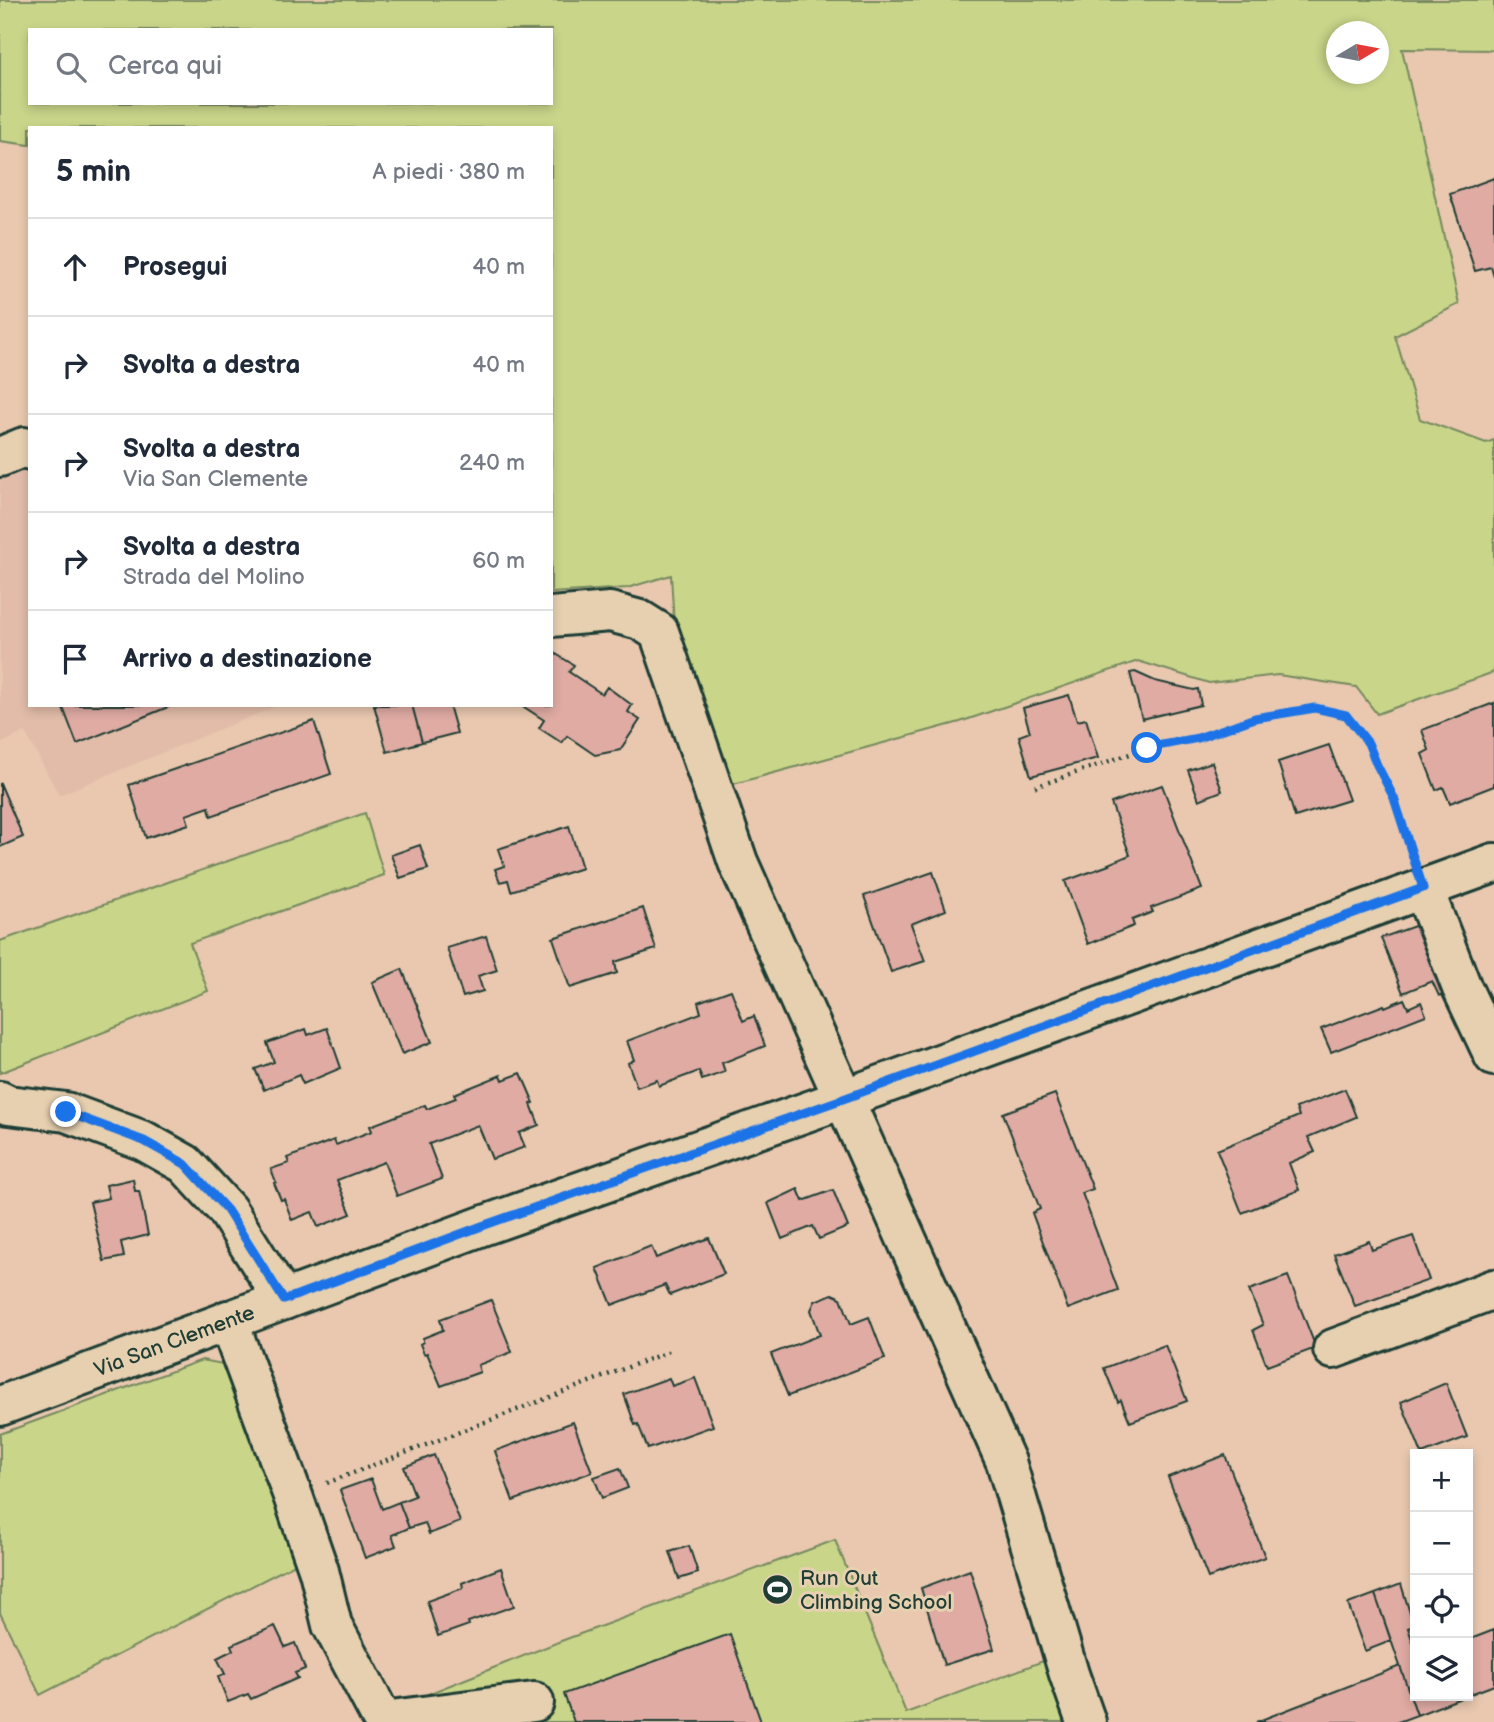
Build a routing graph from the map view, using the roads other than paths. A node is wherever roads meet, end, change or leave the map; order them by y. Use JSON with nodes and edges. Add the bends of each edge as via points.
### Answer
{"nodes":[{"id":1,"x":28,"y":449,"type":"edge"},
{"id":2,"x":0,"y":457,"type":"edge"},
{"id":3,"x":553,"y":617,"type":"edge"},
{"id":4,"x":1494,"y":863,"type":"edge"},
{"id":5,"x":1423,"y":888,"type":"junction"},
{"id":6,"x":1494,"y":1056,"type":"edge"},
{"id":7,"x":843,"y":1099,"type":"junction"},
{"id":8,"x":0,"y":1101,"type":"edge"},
{"id":9,"x":1494,"y":1289,"type":"edge"},
{"id":10,"x":284,"y":1300,"type":"junction"},
{"id":11,"x":228,"y":1320,"type":"junction"},
{"id":12,"x":1333,"y":1349,"type":"dead end"},
{"id":13,"x":0,"y":1406,"type":"edge"},
{"id":14,"x":534,"y":1702,"type":"dead end"},
{"id":15,"x":1086,"y":1722,"type":"edge"}],
"edges":[{"from":1,"to":2,"type":"street"},
{"from":3,"to":7,"type":"street","via":[[610,612],[640,620],[659,632],[738,862]]},
{"from":4,"to":5,"type":"street","name":"Via San Clemente"},
{"from":5,"to":6,"type":"street"},
{"from":5,"to":7,"type":"street","name":"Via San Clemente"},
{"from":7,"to":10,"type":"street","name":"Via San Clemente"},
{"from":7,"to":15,"type":"street","via":[[1006,1462]]},
{"from":8,"to":10,"type":"street","via":[[66,1112],[144,1141],[185,1164],[227,1210]]},
{"from":9,"to":12,"type":"street"},
{"from":10,"to":11,"type":"street","name":"Via San Clemente"},
{"from":11,"to":13,"type":"street","name":"Via San Clemente"},
{"from":11,"to":14,"type":"street","via":[[319,1571],[332,1625],[383,1721]]}]}
